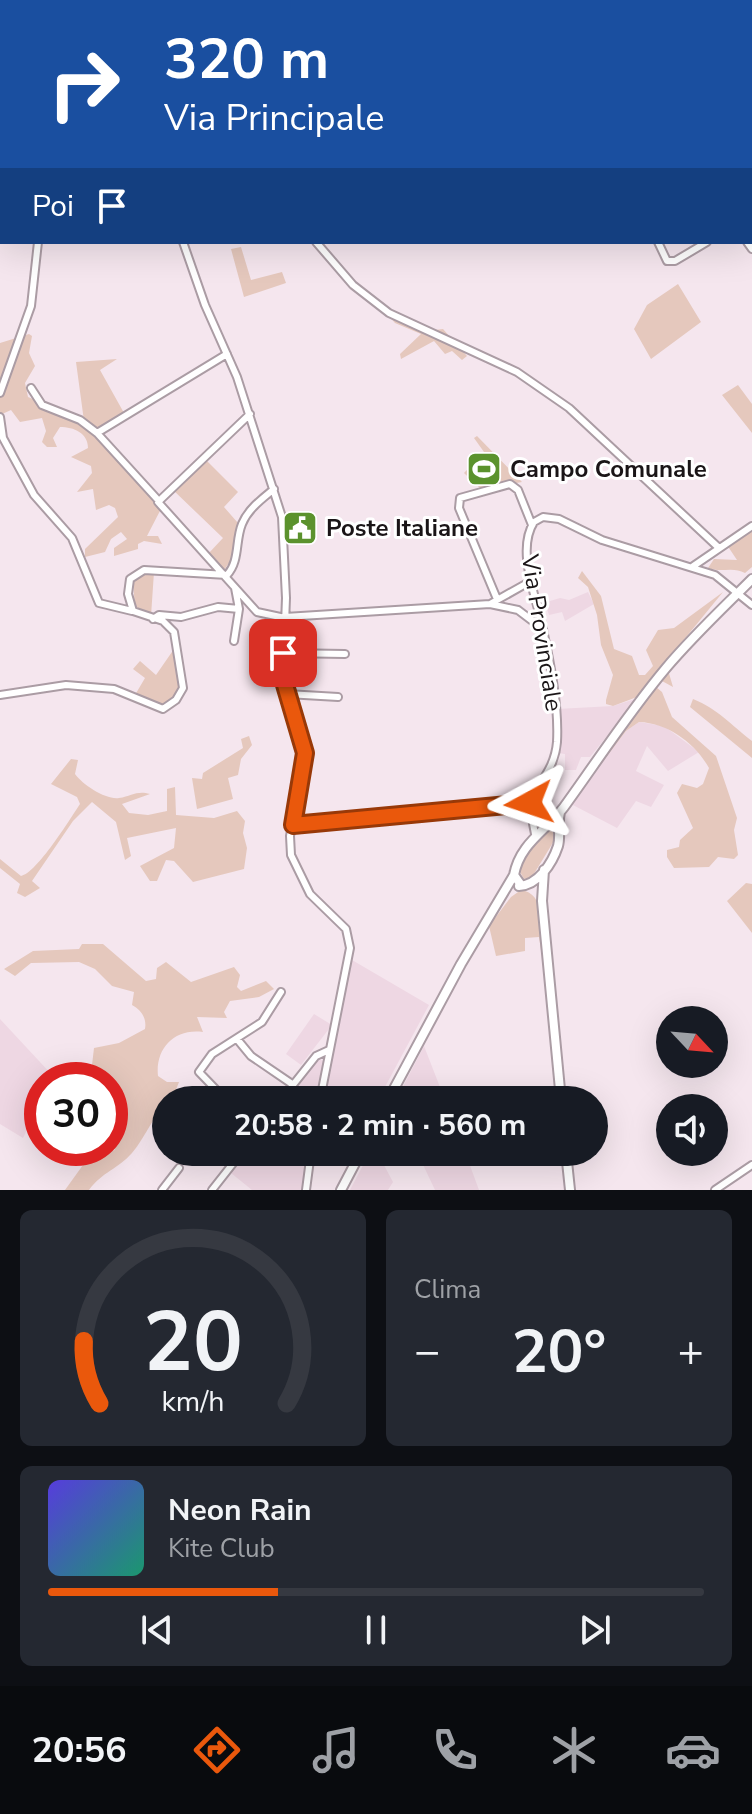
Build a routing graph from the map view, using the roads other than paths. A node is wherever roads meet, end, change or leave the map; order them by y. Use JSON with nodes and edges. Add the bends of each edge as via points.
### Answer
{"nodes":[{"id":1,"x":38,"y":244,"type":"edge"},
{"id":2,"x":184,"y":244,"type":"edge"},
{"id":3,"x":318,"y":244,"type":"edge"},
{"id":4,"x":659,"y":244,"type":"edge"},
{"id":5,"x":704,"y":244,"type":"edge"},
{"id":6,"x":227,"y":354,"type":"junction"},
{"id":7,"x":31,"y":388,"type":"dead end"},
{"id":8,"x":0,"y":393,"type":"edge"},
{"id":9,"x":250,"y":414,"type":"junction"},
{"id":10,"x":0,"y":417,"type":"edge"},
{"id":11,"x":97,"y":433,"type":"junction"},
{"id":12,"x":274,"y":489,"type":"junction"},
{"id":13,"x":158,"y":500,"type":"junction"},
{"id":14,"x":532,"y":525,"type":"junction"},
{"id":15,"x":752,"y":526,"type":"edge"},
{"id":16,"x":719,"y":548,"type":"junction"},
{"id":17,"x":692,"y":567,"type":"junction"},
{"id":18,"x":227,"y":575,"type":"junction"},
{"id":19,"x":752,"y":579,"type":"edge"},
{"id":20,"x":531,"y":581,"type":"junction"},
{"id":21,"x":235,"y":588,"type":"junction"},
{"id":22,"x":736,"y":595,"type":"junction"},
{"id":23,"x":497,"y":599,"type":"junction"},
{"id":24,"x":490,"y":604,"type":"junction"},
{"id":25,"x":752,"y":605,"type":"edge"},
{"id":26,"x":239,"y":609,"type":"junction"},
{"id":27,"x":133,"y":611,"type":"junction"},
{"id":28,"x":285,"y":617,"type":"junction"},
{"id":29,"x":153,"y":619,"type":"junction"},
{"id":30,"x":543,"y":629,"type":"junction"},
{"id":31,"x":234,"y":641,"type":"dead end"},
{"id":32,"x":283,"y":653,"type":"junction"},
{"id":33,"x":345,"y":654,"type":"dead end"},
{"id":34,"x":287,"y":694,"type":"junction"},
{"id":35,"x":0,"y":695,"type":"edge"},
{"id":36,"x":338,"y":697,"type":"dead end"},
{"id":37,"x":529,"y":803,"type":"junction"},
{"id":38,"x":564,"y":807,"type":"junction"},
{"id":39,"x":532,"y":816,"type":"junction"},
{"id":40,"x":542,"y":824,"type":"junction"},
{"id":41,"x":293,"y":825,"type":"junction"},
{"id":42,"x":535,"y":834,"type":"junction"},
{"id":43,"x":559,"y":839,"type":"junction"},
{"id":44,"x":544,"y":870,"type":"junction"},
{"id":45,"x":514,"y":875,"type":"junction"},
{"id":46,"x":524,"y":885,"type":"junction"},
{"id":47,"x":505,"y":895,"type":"junction"},
{"id":48,"x":542,"y":901,"type":"junction"},
{"id":49,"x":281,"y":992,"type":"dead end"},
{"id":50,"x":237,"y":1039,"type":"junction"},
{"id":51,"x":329,"y":1050,"type":"junction"},
{"id":52,"x":292,"y":1084,"type":"joint"},
{"id":53,"x":212,"y":1086,"type":"edge"},
{"id":54,"x":323,"y":1086,"type":"edge"},
{"id":55,"x":396,"y":1086,"type":"edge"},
{"id":56,"x":560,"y":1086,"type":"edge"},
{"id":57,"x":752,"y":1165,"type":"edge"},
{"id":58,"x":231,"y":1166,"type":"edge"},
{"id":59,"x":309,"y":1166,"type":"edge"},
{"id":60,"x":354,"y":1166,"type":"edge"},
{"id":61,"x":567,"y":1166,"type":"edge"},
{"id":62,"x":179,"y":1168,"type":"dead end"},
{"id":63,"x":162,"y":1190,"type":"edge"},
{"id":64,"x":212,"y":1190,"type":"edge"},
{"id":65,"x":306,"y":1190,"type":"edge"},
{"id":66,"x":341,"y":1190,"type":"edge"},
{"id":67,"x":570,"y":1190,"type":"edge"},
{"id":68,"x":715,"y":1190,"type":"edge"}],
"edges":[{"from":1,"to":8,"type":"street","via":[[31,306]]},
{"from":2,"to":6,"type":"street"},
{"from":3,"to":16,"type":"street","via":[[353,285],[389,313],[517,372],[561,401]]},
{"from":4,"to":5,"type":"street","via":[[667,261]]},
{"from":6,"to":9,"type":"street"},
{"from":6,"to":11,"type":"street"},
{"from":7,"to":11,"type":"street","via":[[47,409],[74,417]]},
{"from":9,"to":12,"type":"street"},
{"from":9,"to":13,"type":"street"},
{"from":10,"to":27,"type":"street","via":[[3,438],[34,495],[72,538],[99,603]]},
{"from":11,"to":13,"type":"street"},
{"from":12,"to":18,"type":"street","via":[[242,523]]},
{"from":12,"to":28,"type":"street","via":[[282,519]]},
{"from":13,"to":18,"type":"street"},
{"from":14,"to":17,"type":"street","name":"Via Provinciale","via":[[543,517],[559,519],[602,540]]},
{"from":14,"to":20,"type":"street","name":"Via Provinciale","via":[[527,542]]},
{"from":14,"to":23,"type":"street","via":[[518,490],[510,484],[460,498],[459,508]]},
{"from":15,"to":16,"type":"street"},
{"from":16,"to":17,"type":"street"},
{"from":17,"to":22,"type":"street","name":"Via Provinciale","via":[[715,575]]},
{"from":18,"to":21,"type":"street"},
{"from":18,"to":27,"type":"street","via":[[138,571],[129,584]]},
{"from":19,"to":22,"type":"main road"},
{"from":20,"to":23,"type":"street"},
{"from":20,"to":30,"type":"street","name":"Via Provinciale"},
{"from":21,"to":26,"type":"street"},
{"from":21,"to":28,"type":"street","via":[[257,612]]},
{"from":22,"to":25,"type":"street","name":"Via Provinciale"},
{"from":22,"to":38,"type":"main road","via":[[639,701]]},
{"from":23,"to":24,"type":"street"},
{"from":24,"to":28,"type":"street"},
{"from":24,"to":30,"type":"street","via":[[512,607]]},
{"from":26,"to":29,"type":"street","via":[[218,607]]},
{"from":26,"to":31,"type":"street"},
{"from":27,"to":29,"type":"street"},
{"from":28,"to":32,"type":"street"},
{"from":29,"to":35,"type":"street","via":[[174,632],[183,688],[163,709],[114,689],[66,685]]},
{"from":30,"to":37,"type":"street","name":"Via Provinciale","via":[[557,744],[551,771]]},
{"from":32,"to":33,"type":"street"},
{"from":32,"to":34,"type":"street"},
{"from":34,"to":36,"type":"street"},
{"from":34,"to":41,"type":"street","via":[[305,753]]},
{"from":37,"to":39,"type":"street"},
{"from":37,"to":41,"type":"street"},
{"from":38,"to":40,"type":"main road"},
{"from":38,"to":43,"type":"main road"},
{"from":39,"to":40,"type":"street"},
{"from":39,"to":42,"type":"street"},
{"from":40,"to":42,"type":"main road"},
{"from":40,"to":43,"type":"main road"},
{"from":41,"to":51,"type":"street","via":[[290,846],[298,873],[310,894],[342,923],[349,940]]},
{"from":42,"to":45,"type":"main road"},
{"from":43,"to":44,"type":"main road"},
{"from":44,"to":46,"type":"main road","via":[[533,884]]},
{"from":44,"to":48,"type":"main road"},
{"from":45,"to":46,"type":"main road"},
{"from":45,"to":47,"type":"main road"},
{"from":46,"to":47,"type":"main road"},
{"from":46,"to":48,"type":"main road"},
{"from":47,"to":55,"type":"main road"},
{"from":48,"to":56,"type":"main road"},
{"from":49,"to":50,"type":"street","via":[[262,1022]]},
{"from":50,"to":52,"type":"street","via":[[251,1056]]},
{"from":50,"to":53,"type":"street","via":[[212,1054],[199,1072]]},
{"from":51,"to":52,"type":"street","via":[[316,1056]]},
{"from":51,"to":54,"type":"street"},
{"from":57,"to":68,"type":"street"},
{"from":58,"to":64,"type":"street"},
{"from":59,"to":65,"type":"street"},
{"from":60,"to":66,"type":"main road"},
{"from":61,"to":67,"type":"main road"},
{"from":62,"to":63,"type":"street"}]}
